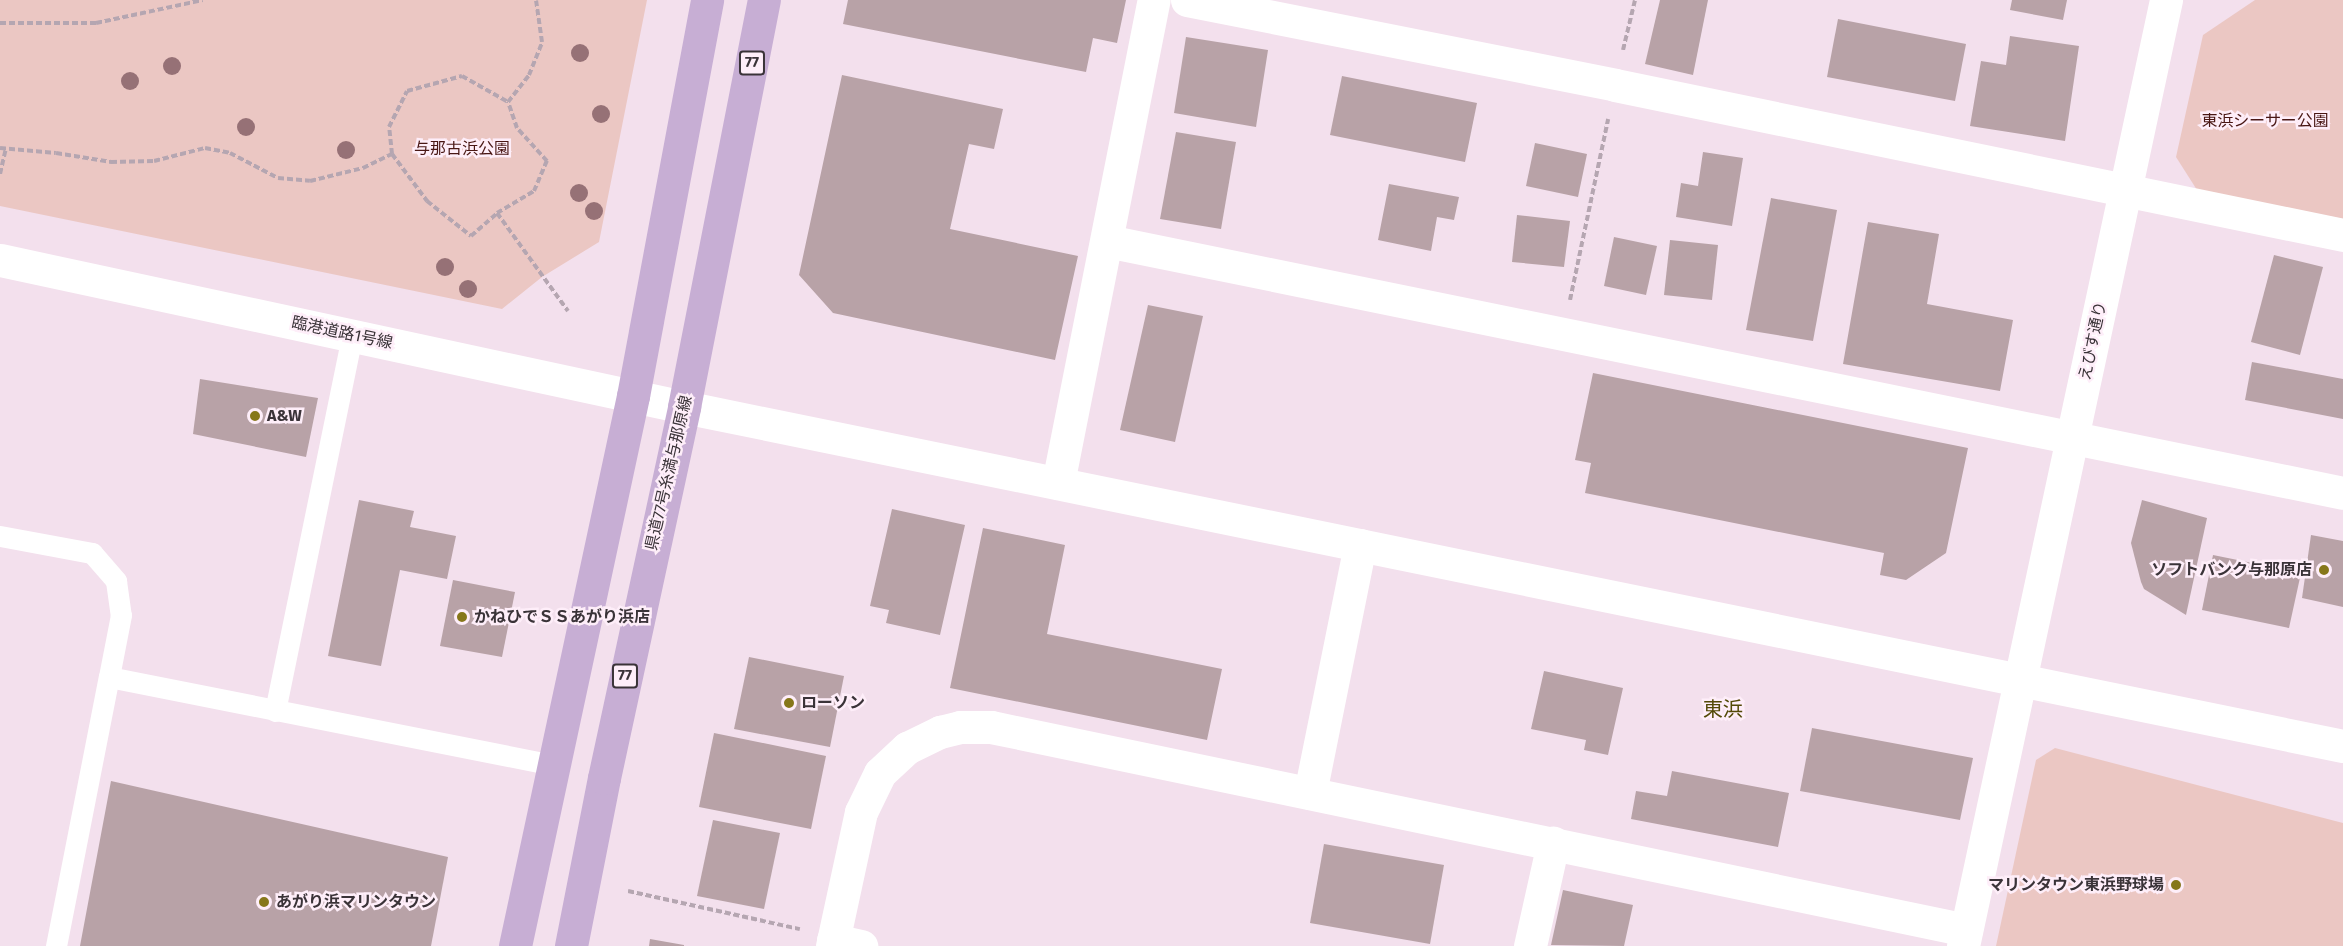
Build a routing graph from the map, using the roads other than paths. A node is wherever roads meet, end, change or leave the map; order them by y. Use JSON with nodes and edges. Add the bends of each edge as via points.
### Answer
{"nodes":[{"id":1,"x":706,"y":0,"type":"edge"},
{"id":2,"x":764,"y":0,"type":"edge"},
{"id":3,"x":1154,"y":0,"type":"edge"},
{"id":4,"x":1187,"y":0,"type":"edge"},
{"id":5,"x":2166,"y":0,"type":"edge"},
{"id":6,"x":2125,"y":190,"type":"junction"},
{"id":7,"x":2343,"y":235,"type":"edge"},
{"id":8,"x":1107,"y":241,"type":"junction"},
{"id":9,"x":0,"y":260,"type":"edge"},
{"id":10,"x":352,"y":335,"type":"junction"},
{"id":11,"x":633,"y":396,"type":"junction"},
{"id":12,"x":684,"y":407,"type":"junction"},
{"id":13,"x":2073,"y":438,"type":"junction"},
{"id":14,"x":1058,"y":483,"type":"junction"},
{"id":15,"x":2343,"y":493,"type":"edge"},
{"id":16,"x":0,"y":536,"type":"edge"},
{"id":17,"x":1360,"y":545,"type":"junction"},
{"id":18,"x":109,"y":677,"type":"junction"},
{"id":19,"x":2021,"y":681,"type":"junction"},
{"id":20,"x":274,"y":711,"type":"junction"},
{"id":21,"x":2343,"y":746,"type":"edge"},
{"id":22,"x":554,"y":765,"type":"junction"},
{"id":23,"x":1310,"y":793,"type":"junction"},
{"id":24,"x":1553,"y":843,"type":"junction"},
{"id":25,"x":1964,"y":938,"type":"edge"},
{"id":26,"x":834,"y":941,"type":"edge"},
{"id":27,"x":56,"y":946,"type":"edge"},
{"id":28,"x":515,"y":946,"type":"edge"},
{"id":29,"x":572,"y":946,"type":"edge"},
{"id":30,"x":1530,"y":946,"type":"edge"}],
"edges":[{"from":1,"to":11,"type":"main road"},
{"from":2,"to":12,"type":"main road","name":"県道77号糸満与那原線","number":"77"},
{"from":3,"to":8,"type":"street"},
{"from":4,"to":6,"type":"street"},
{"from":5,"to":6,"type":"street","name":"えびす通り"},
{"from":6,"to":7,"type":"street"},
{"from":6,"to":13,"type":"street","name":"えびす通り"},
{"from":8,"to":13,"type":"street"},
{"from":8,"to":14,"type":"street"},
{"from":9,"to":10,"type":"street","name":"臨港道路1号線"},
{"from":10,"to":11,"type":"street","name":"臨港道路1号線"},
{"from":10,"to":20,"type":"lane"},
{"from":11,"to":12,"type":"street","name":"臨港道路1号線"},
{"from":11,"to":22,"type":"main road"},
{"from":12,"to":14,"type":"street","name":"臨港道路1号線"},
{"from":12,"to":29,"type":"main road","name":"県道77号糸満与那原線","number":"77","via":[[608,756]]},
{"from":13,"to":15,"type":"street"},
{"from":13,"to":19,"type":"street","name":"えびす通り"},
{"from":14,"to":17,"type":"street","name":"臨港道路1号線"},
{"from":16,"to":18,"type":"lane","via":[[92,553],[116,581],[121,615]]},
{"from":17,"to":19,"type":"street","name":"臨港道路1号線"},
{"from":17,"to":23,"type":"street"},
{"from":18,"to":20,"type":"lane"},
{"from":18,"to":27,"type":"lane"},
{"from":19,"to":21,"type":"street","name":"臨港道路1号線"},
{"from":19,"to":25,"type":"street","name":"えびす通り"},
{"from":20,"to":22,"type":"lane"},
{"from":22,"to":28,"type":"main road"},
{"from":23,"to":24,"type":"street"},
{"from":23,"to":26,"type":"street","via":[[991,728],[960,727],[940,732],[907,747],[880,773],[861,812]]},
{"from":24,"to":25,"type":"street"},
{"from":24,"to":30,"type":"street"}]}
